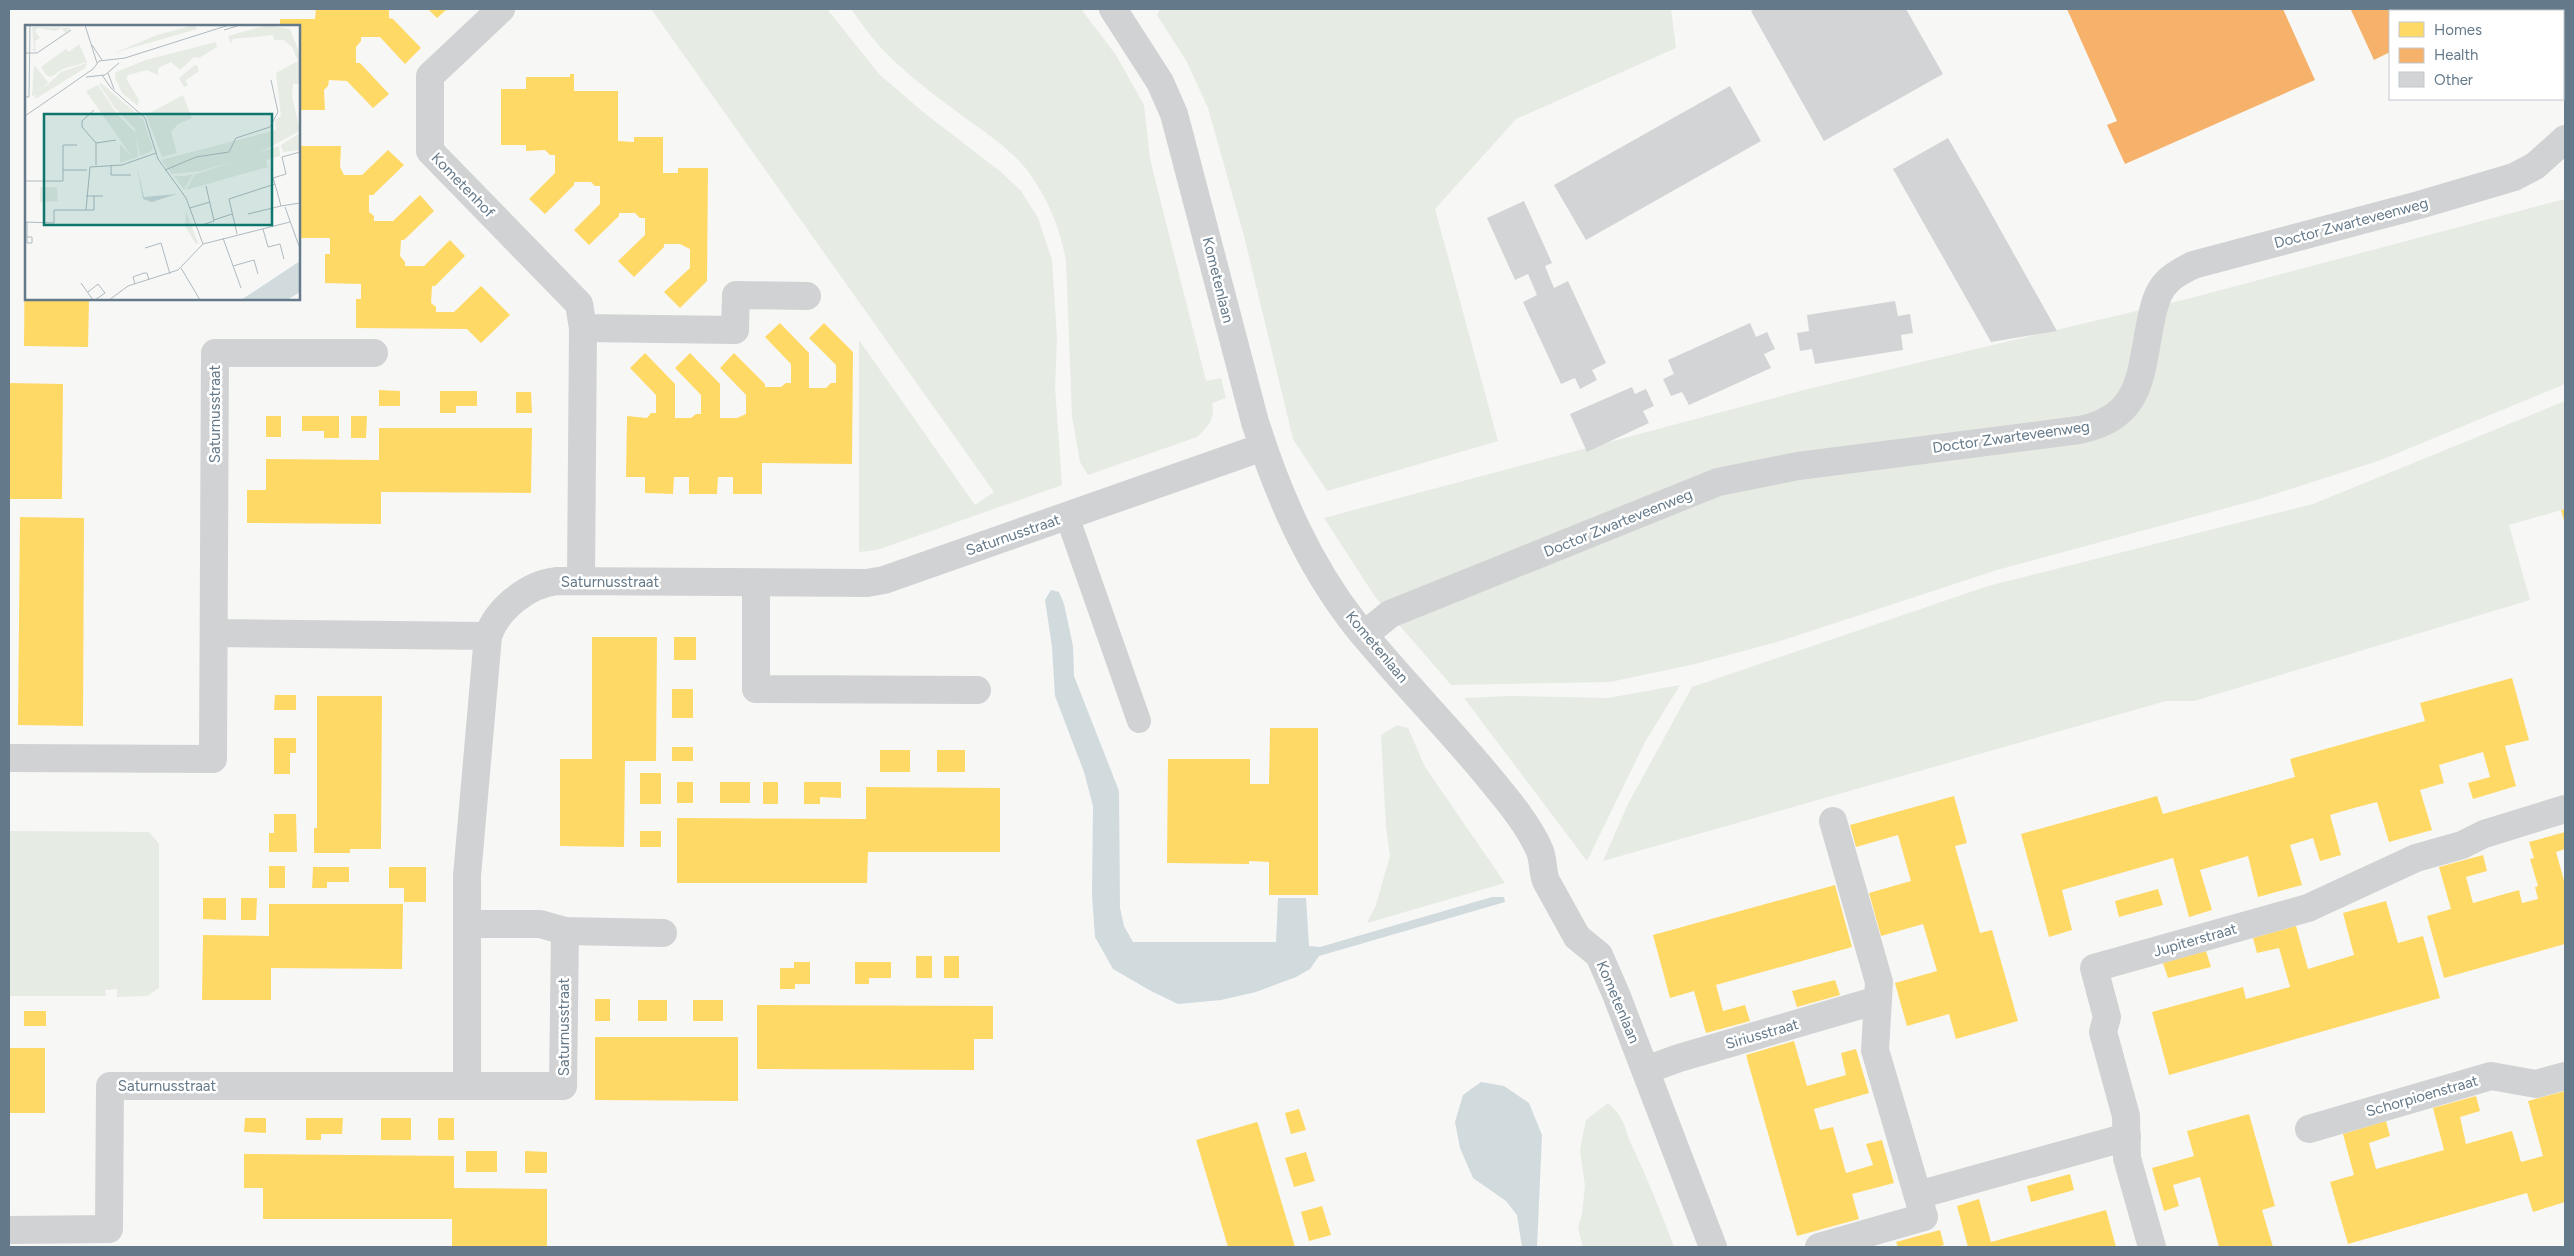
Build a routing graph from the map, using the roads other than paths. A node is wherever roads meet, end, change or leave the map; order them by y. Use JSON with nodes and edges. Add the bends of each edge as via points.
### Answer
{"nodes":[{"id":1,"x":500,"y":9,"type":"edge"},
{"id":2,"x":1113,"y":9,"type":"edge"},
{"id":3,"x":2565,"y":139,"type":"edge"},
{"id":4,"x":807,"y":296,"type":"dead end"},
{"id":5,"x":583,"y":328,"type":"junction"},
{"id":6,"x":374,"y":353,"type":"dead end"},
{"id":7,"x":1263,"y":447,"type":"junction"},
{"id":8,"x":1067,"y":516,"type":"junction"},
{"id":9,"x":581,"y":581,"type":"junction"},
{"id":10,"x":756,"y":583,"type":"junction"},
{"id":11,"x":214,"y":633,"type":"junction"},
{"id":12,"x":1364,"y":635,"type":"junction"},
{"id":13,"x":488,"y":636,"type":"junction"},
{"id":14,"x":977,"y":690,"type":"dead end"},
{"id":15,"x":1139,"y":721,"type":"dead end"},
{"id":16,"x":9,"y":758,"type":"edge"},
{"id":17,"x":2565,"y":809,"type":"edge"},
{"id":18,"x":1833,"y":821,"type":"dead end"},
{"id":19,"x":467,"y":924,"type":"junction"},
{"id":20,"x":565,"y":931,"type":"junction"},
{"id":21,"x":663,"y":933,"type":"dead end"},
{"id":22,"x":1878,"y":1000,"type":"junction"},
{"id":23,"x":1646,"y":1070,"type":"junction"},
{"id":24,"x":2565,"y":1076,"type":"edge"},
{"id":25,"x":467,"y":1086,"type":"junction"},
{"id":26,"x":2309,"y":1129,"type":"dead end"},
{"id":27,"x":2127,"y":1137,"type":"junction"},
{"id":28,"x":1918,"y":1195,"type":"junction"},
{"id":29,"x":9,"y":1230,"type":"edge"},
{"id":30,"x":1713,"y":1247,"type":"edge"},
{"id":31,"x":1819,"y":1247,"type":"edge"},
{"id":32,"x":2152,"y":1247,"type":"edge"}],
"edges":[{"from":1,"to":5,"type":"street","name":"Kometenhof","via":[[430,76],[430,151],[579,304]]},
{"from":2,"to":7,"type":"street","name":"Kometenlaan","via":[[1160,82],[1174,114]]},
{"from":3,"to":12,"type":"street","name":"Doctor Zwarteveenweg","via":[[2535,166],[2514,177],[2193,265],[2171,277],[2161,290],[2153,310],[2137,390],[2120,412],[2101,424],[2079,430],[1798,466],[1718,482],[1390,614]]},
{"from":4,"to":5,"type":"street","via":[[736,295],[735,330]]},
{"from":5,"to":9,"type":"street","name":"Kometenhof"},
{"from":6,"to":11,"type":"street","name":"Saturnusstraat","via":[[215,353]]},
{"from":7,"to":8,"type":"street","name":"Saturnusstraat"},
{"from":7,"to":12,"type":"street","name":"Kometenlaan","via":[[1279,492],[1312,558]]},
{"from":8,"to":10,"type":"street","name":"Saturnusstraat","via":[[884,580],[867,583]]},
{"from":8,"to":15,"type":"lane"},
{"from":9,"to":10,"type":"street","name":"Saturnusstraat"},
{"from":9,"to":13,"type":"street","name":"Saturnusstraat","via":[[550,582],[524,593],[497,618]]},
{"from":10,"to":14,"type":"street","via":[[756,689]]},
{"from":11,"to":13,"type":"street"},
{"from":11,"to":16,"type":"street","name":"Saturnusstraat","via":[[213,759]]},
{"from":12,"to":23,"type":"street","name":"Kometenlaan","via":[[1457,739],[1519,816],[1540,850],[1543,874],[1577,938],[1599,956]]},
{"from":13,"to":19,"type":"street","name":"Saturnusstraat","via":[[467,876]]},
{"from":17,"to":27,"type":"street","name":"Jupiterstraat","via":[[2416,858],[2308,908],[2094,968],[2107,1017],[2103,1032],[2126,1116]]},
{"from":18,"to":22,"type":"street","via":[[1879,982]]},
{"from":19,"to":20,"type":"street","via":[[540,924]]},
{"from":19,"to":25,"type":"street","name":"Saturnusstraat"},
{"from":20,"to":21,"type":"street"},
{"from":20,"to":25,"type":"street","name":"Saturnusstraat","via":[[563,1086]]},
{"from":22,"to":23,"type":"street","name":"Siriusstraat"},
{"from":22,"to":28,"type":"street","via":[[1875,1050]]},
{"from":23,"to":30,"type":"street","name":"Kometenlaan"},
{"from":24,"to":26,"type":"street","name":"Schorpioenstraat","via":[[2536,1084],[2491,1076]]},
{"from":25,"to":29,"type":"street","name":"Saturnusstraat","via":[[110,1086],[108,1229]]},
{"from":27,"to":28,"type":"street"},
{"from":27,"to":32,"type":"street","name":"Jupiterstraat","via":[[2127,1158]]},
{"from":28,"to":31,"type":"street","via":[[1924,1217]]}]}
